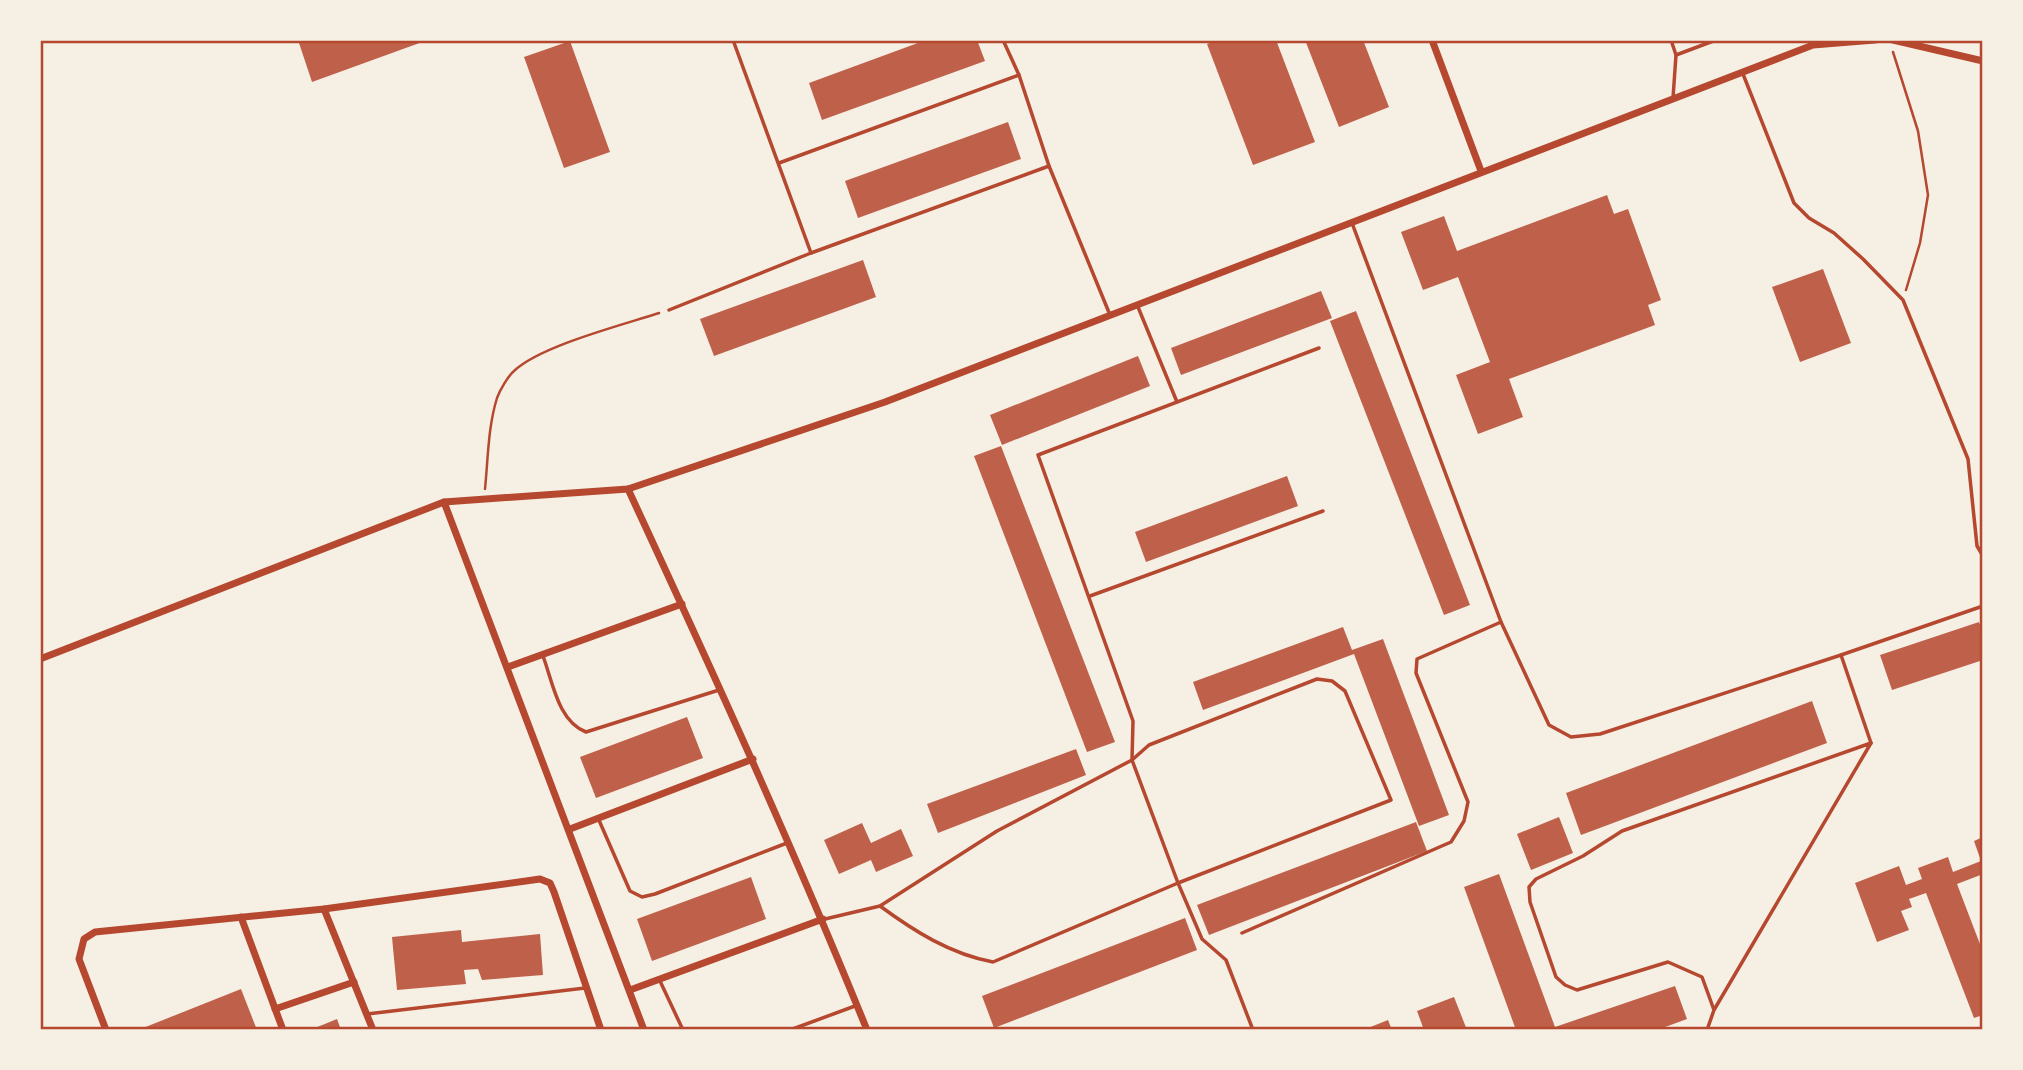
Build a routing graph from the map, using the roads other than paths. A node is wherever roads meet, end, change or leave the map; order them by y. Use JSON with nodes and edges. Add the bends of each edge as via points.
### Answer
{"nodes":[{"id":1,"x":733,"y":40,"type":"edge"},
{"id":2,"x":1003,"y":40,"type":"edge"},
{"id":3,"x":1432,"y":40,"type":"edge"},
{"id":4,"x":1671,"y":40,"type":"edge"},
{"id":5,"x":1716,"y":40,"type":"edge"},
{"id":6,"x":1875,"y":40,"type":"edge"},
{"id":7,"x":1893,"y":40,"type":"edge"},
{"id":8,"x":1676,"y":55,"type":"junction"},
{"id":9,"x":1983,"y":61,"type":"edge"},
{"id":10,"x":1743,"y":72,"type":"junction"},
{"id":11,"x":1019,"y":75,"type":"junction"},
{"id":12,"x":1673,"y":98,"type":"junction"},
{"id":13,"x":779,"y":163,"type":"junction"},
{"id":14,"x":1049,"y":166,"type":"junction"},
{"id":15,"x":1481,"y":171,"type":"junction"},
{"id":16,"x":1352,"y":221,"type":"junction"},
{"id":17,"x":811,"y":253,"type":"junction"},
{"id":18,"x":1137,"y":304,"type":"junction"},
{"id":19,"x":669,"y":310,"type":"road end"},
{"id":20,"x":1111,"y":315,"type":"junction"},
{"id":21,"x":1319,"y":348,"type":"dead end"},
{"id":22,"x":1177,"y":402,"type":"junction"},
{"id":23,"x":628,"y":489,"type":"junction"},
{"id":24,"x":444,"y":502,"type":"junction"},
{"id":25,"x":1323,"y":511,"type":"dead end"},
{"id":26,"x":1983,"y":556,"type":"edge"},
{"id":27,"x":1090,"y":596,"type":"junction"},
{"id":28,"x":682,"y":604,"type":"junction"},
{"id":29,"x":1983,"y":606,"type":"edge"},
{"id":30,"x":1501,"y":622,"type":"junction"},
{"id":31,"x":542,"y":654,"type":"junction"},
{"id":32,"x":1841,"y":655,"type":"junction"},
{"id":33,"x":40,"y":659,"type":"edge"},
{"id":34,"x":508,"y":667,"type":"junction"},
{"id":35,"x":721,"y":689,"type":"junction"},
{"id":36,"x":1871,"y":743,"type":"junction"},
{"id":37,"x":753,"y":759,"type":"junction"},
{"id":38,"x":1132,"y":760,"type":"junction"},
{"id":39,"x":598,"y":818,"type":"junction"},
{"id":40,"x":570,"y":829,"type":"junction"},
{"id":41,"x":789,"y":843,"type":"junction"},
{"id":42,"x":1178,"y":883,"type":"junction"},
{"id":43,"x":880,"y":906,"type":"junction"},
{"id":44,"x":324,"y":909,"type":"junction"},
{"id":45,"x":241,"y":917,"type":"junction"},
{"id":46,"x":823,"y":919,"type":"junction"},
{"id":47,"x":1242,"y":933,"type":"dead end"},
{"id":48,"x":659,"y":978,"type":"junction"},
{"id":49,"x":354,"y":982,"type":"junction"},
{"id":50,"x":587,"y":988,"type":"junction"},
{"id":51,"x":630,"y":990,"type":"junction"},
{"id":52,"x":857,"y":1005,"type":"junction"},
{"id":53,"x":275,"y":1009,"type":"junction"},
{"id":54,"x":1714,"y":1010,"type":"junction"},
{"id":55,"x":367,"y":1014,"type":"junction"},
{"id":56,"x":106,"y":1030,"type":"edge"},
{"id":57,"x":283,"y":1030,"type":"edge"},
{"id":58,"x":373,"y":1030,"type":"edge"},
{"id":59,"x":601,"y":1030,"type":"edge"},
{"id":60,"x":644,"y":1030,"type":"edge"},
{"id":61,"x":683,"y":1030,"type":"edge"},
{"id":62,"x":790,"y":1030,"type":"edge"},
{"id":63,"x":867,"y":1030,"type":"edge"},
{"id":64,"x":1253,"y":1030,"type":"edge"},
{"id":65,"x":1707,"y":1030,"type":"edge"}],
"edges":[{"from":1,"to":13,"type":"lane"},
{"from":2,"to":11,"type":"lane"},
{"from":3,"to":15,"type":"street"},
{"from":4,"to":8,"type":"lane"},
{"from":5,"to":8,"type":"lane"},
{"from":6,"to":10,"type":"street","via":[[1813,45]]},
{"from":7,"to":9,"type":"street"},
{"from":8,"to":12,"type":"lane"},
{"from":10,"to":12,"type":"street"},
{"from":10,"to":26,"type":"lane","via":[[1794,203],[1834,233],[1903,300],[1968,459],[1977,546]]},
{"from":11,"to":13,"type":"lane"},
{"from":11,"to":14,"type":"lane"},
{"from":12,"to":15,"type":"street"},
{"from":13,"to":17,"type":"lane"},
{"from":14,"to":17,"type":"lane"},
{"from":14,"to":20,"type":"lane"},
{"from":15,"to":16,"type":"street"},
{"from":16,"to":18,"type":"street"},
{"from":16,"to":30,"type":"lane"},
{"from":17,"to":19,"type":"lane"},
{"from":18,"to":20,"type":"street"},
{"from":18,"to":22,"type":"lane"},
{"from":20,"to":23,"type":"street","via":[[886,402]]},
{"from":21,"to":22,"type":"lane"},
{"from":22,"to":27,"type":"lane","via":[[1038,455]]},
{"from":23,"to":24,"type":"street"},
{"from":23,"to":28,"type":"street"},
{"from":24,"to":33,"type":"street"},
{"from":24,"to":34,"type":"street"},
{"from":25,"to":27,"type":"lane"},
{"from":27,"to":38,"type":"lane","via":[[1133,721]]},
{"from":28,"to":31,"type":"street"},
{"from":28,"to":35,"type":"street"},
{"from":29,"to":32,"type":"lane"},
{"from":30,"to":32,"type":"lane","via":[[1549,725],[1571,737],[1600,734]]},
{"from":30,"to":47,"type":"lane","via":[[1417,659],[1416,673],[1468,802],[1464,821],[1451,842]]},
{"from":31,"to":34,"type":"street"},
{"from":31,"to":35,"type":"lane","via":[[565,716],[586,733]]},
{"from":32,"to":36,"type":"lane"},
{"from":34,"to":40,"type":"street"},
{"from":35,"to":37,"type":"street"},
{"from":36,"to":54,"type":"lane"},
{"from":36,"to":54,"type":"lane","via":[[1622,831],[1535,879],[1529,887],[1556,977],[1565,985],[1577,990],[1668,962],[1702,977]]},
{"from":37,"to":39,"type":"street"},
{"from":37,"to":41,"type":"street"},
{"from":38,"to":42,"type":"lane"},
{"from":38,"to":42,"type":"lane","via":[[1149,744],[1317,679],[1332,681],[1345,691],[1391,800]]},
{"from":38,"to":43,"type":"lane","via":[[997,831]]},
{"from":39,"to":40,"type":"street"},
{"from":39,"to":41,"type":"lane","via":[[630,891],[642,897]]},
{"from":40,"to":51,"type":"street"},
{"from":41,"to":46,"type":"street"},
{"from":42,"to":43,"type":"lane","via":[[993,962],[921,936]]},
{"from":42,"to":64,"type":"lane","via":[[1204,942],[1226,960]]},
{"from":43,"to":46,"type":"lane"},
{"from":44,"to":45,"type":"street"},
{"from":44,"to":49,"type":"street"},
{"from":44,"to":50,"type":"street","via":[[540,879],[550,883],[554,892]]},
{"from":45,"to":53,"type":"street"},
{"from":45,"to":56,"type":"street","via":[[95,932],[84,939],[79,959]]},
{"from":46,"to":48,"type":"street"},
{"from":46,"to":52,"type":"street"},
{"from":48,"to":51,"type":"street"},
{"from":48,"to":61,"type":"lane"},
{"from":49,"to":53,"type":"street"},
{"from":49,"to":55,"type":"street"},
{"from":50,"to":55,"type":"lane"},
{"from":50,"to":59,"type":"street"},
{"from":51,"to":60,"type":"street"},
{"from":52,"to":62,"type":"lane"},
{"from":52,"to":63,"type":"street"},
{"from":53,"to":57,"type":"street"},
{"from":54,"to":65,"type":"lane"},
{"from":55,"to":58,"type":"street"}]}
